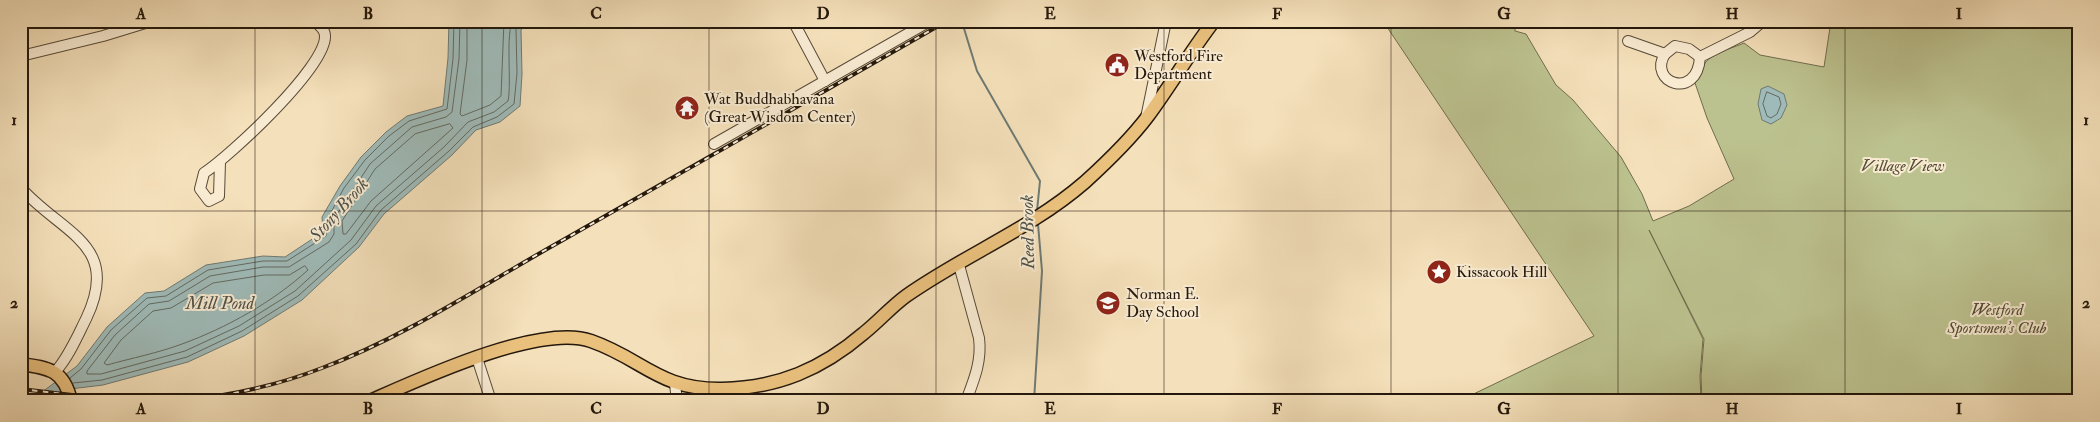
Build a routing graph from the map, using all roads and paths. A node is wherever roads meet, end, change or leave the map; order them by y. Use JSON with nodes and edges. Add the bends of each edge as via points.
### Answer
{"nodes":[{"id":1,"x":152,"y":21,"type":"edge"},
{"id":2,"x":314,"y":21,"type":"edge"},
{"id":3,"x":793,"y":21,"type":"edge"},
{"id":4,"x":930,"y":21,"type":"edge"},
{"id":5,"x":1166,"y":21,"type":"edge"},
{"id":6,"x":1214,"y":21,"type":"edge"},
{"id":7,"x":1763,"y":21,"type":"edge"},
{"id":8,"x":1628,"y":41,"type":"dead end"},
{"id":9,"x":1664,"y":54,"type":"junction"},
{"id":10,"x":21,"y":56,"type":"edge"},
{"id":11,"x":1700,"y":57,"type":"junction"},
{"id":12,"x":825,"y":81,"type":"junction"},
{"id":13,"x":1146,"y":119,"type":"junction"},
{"id":14,"x":714,"y":144,"type":"dead end"},
{"id":15,"x":220,"y":162,"type":"dead end"},
{"id":16,"x":21,"y":188,"type":"edge"},
{"id":17,"x":959,"y":265,"type":"junction"},
{"id":18,"x":477,"y":358,"type":"junction"},
{"id":19,"x":21,"y":364,"type":"edge"},
{"id":20,"x":58,"y":374,"type":"junction"},
{"id":21,"x":675,"y":384,"type":"junction"},
{"id":22,"x":69,"y":396,"type":"edge"},
{"id":23,"x":370,"y":401,"type":"edge"},
{"id":24,"x":491,"y":401,"type":"edge"},
{"id":25,"x":677,"y":401,"type":"edge"},
{"id":26,"x":966,"y":401,"type":"edge"}],
"edges":[{"from":1,"to":10,"type":"street"},
{"from":2,"to":15,"type":"street","via":[[325,34],[315,58],[283,102]]},
{"from":3,"to":12,"type":"street"},
{"from":4,"to":12,"type":"street"},
{"from":5,"to":13,"type":"street"},
{"from":6,"to":13,"type":"main road"},
{"from":7,"to":11,"type":"street","via":[[1750,32]]},
{"from":8,"to":9,"type":"street"},
{"from":9,"to":11,"type":"street","via":[[1675,46],[1684,47]]},
{"from":9,"to":11,"type":"street","via":[[1661,70],[1671,82],[1679,84],[1688,83],[1695,76]]},
{"from":12,"to":14,"type":"street"},
{"from":13,"to":17,"type":"main road","via":[[1083,183],[1038,218]]},
{"from":16,"to":20,"type":"street","via":[[61,222],[84,246],[98,268],[92,306]]},
{"from":17,"to":21,"type":"main road","via":[[904,298],[838,355],[808,372],[751,388],[705,389]]},
{"from":17,"to":26,"type":"street","via":[[980,349]]},
{"from":18,"to":21,"type":"main road","via":[[517,345],[573,337],[591,341]]},
{"from":18,"to":23,"type":"main road","via":[[440,370]]},
{"from":18,"to":24,"type":"street"},
{"from":19,"to":20,"type":"main road"},
{"from":20,"to":22,"type":"main road"},
{"from":21,"to":25,"type":"street"}]}
